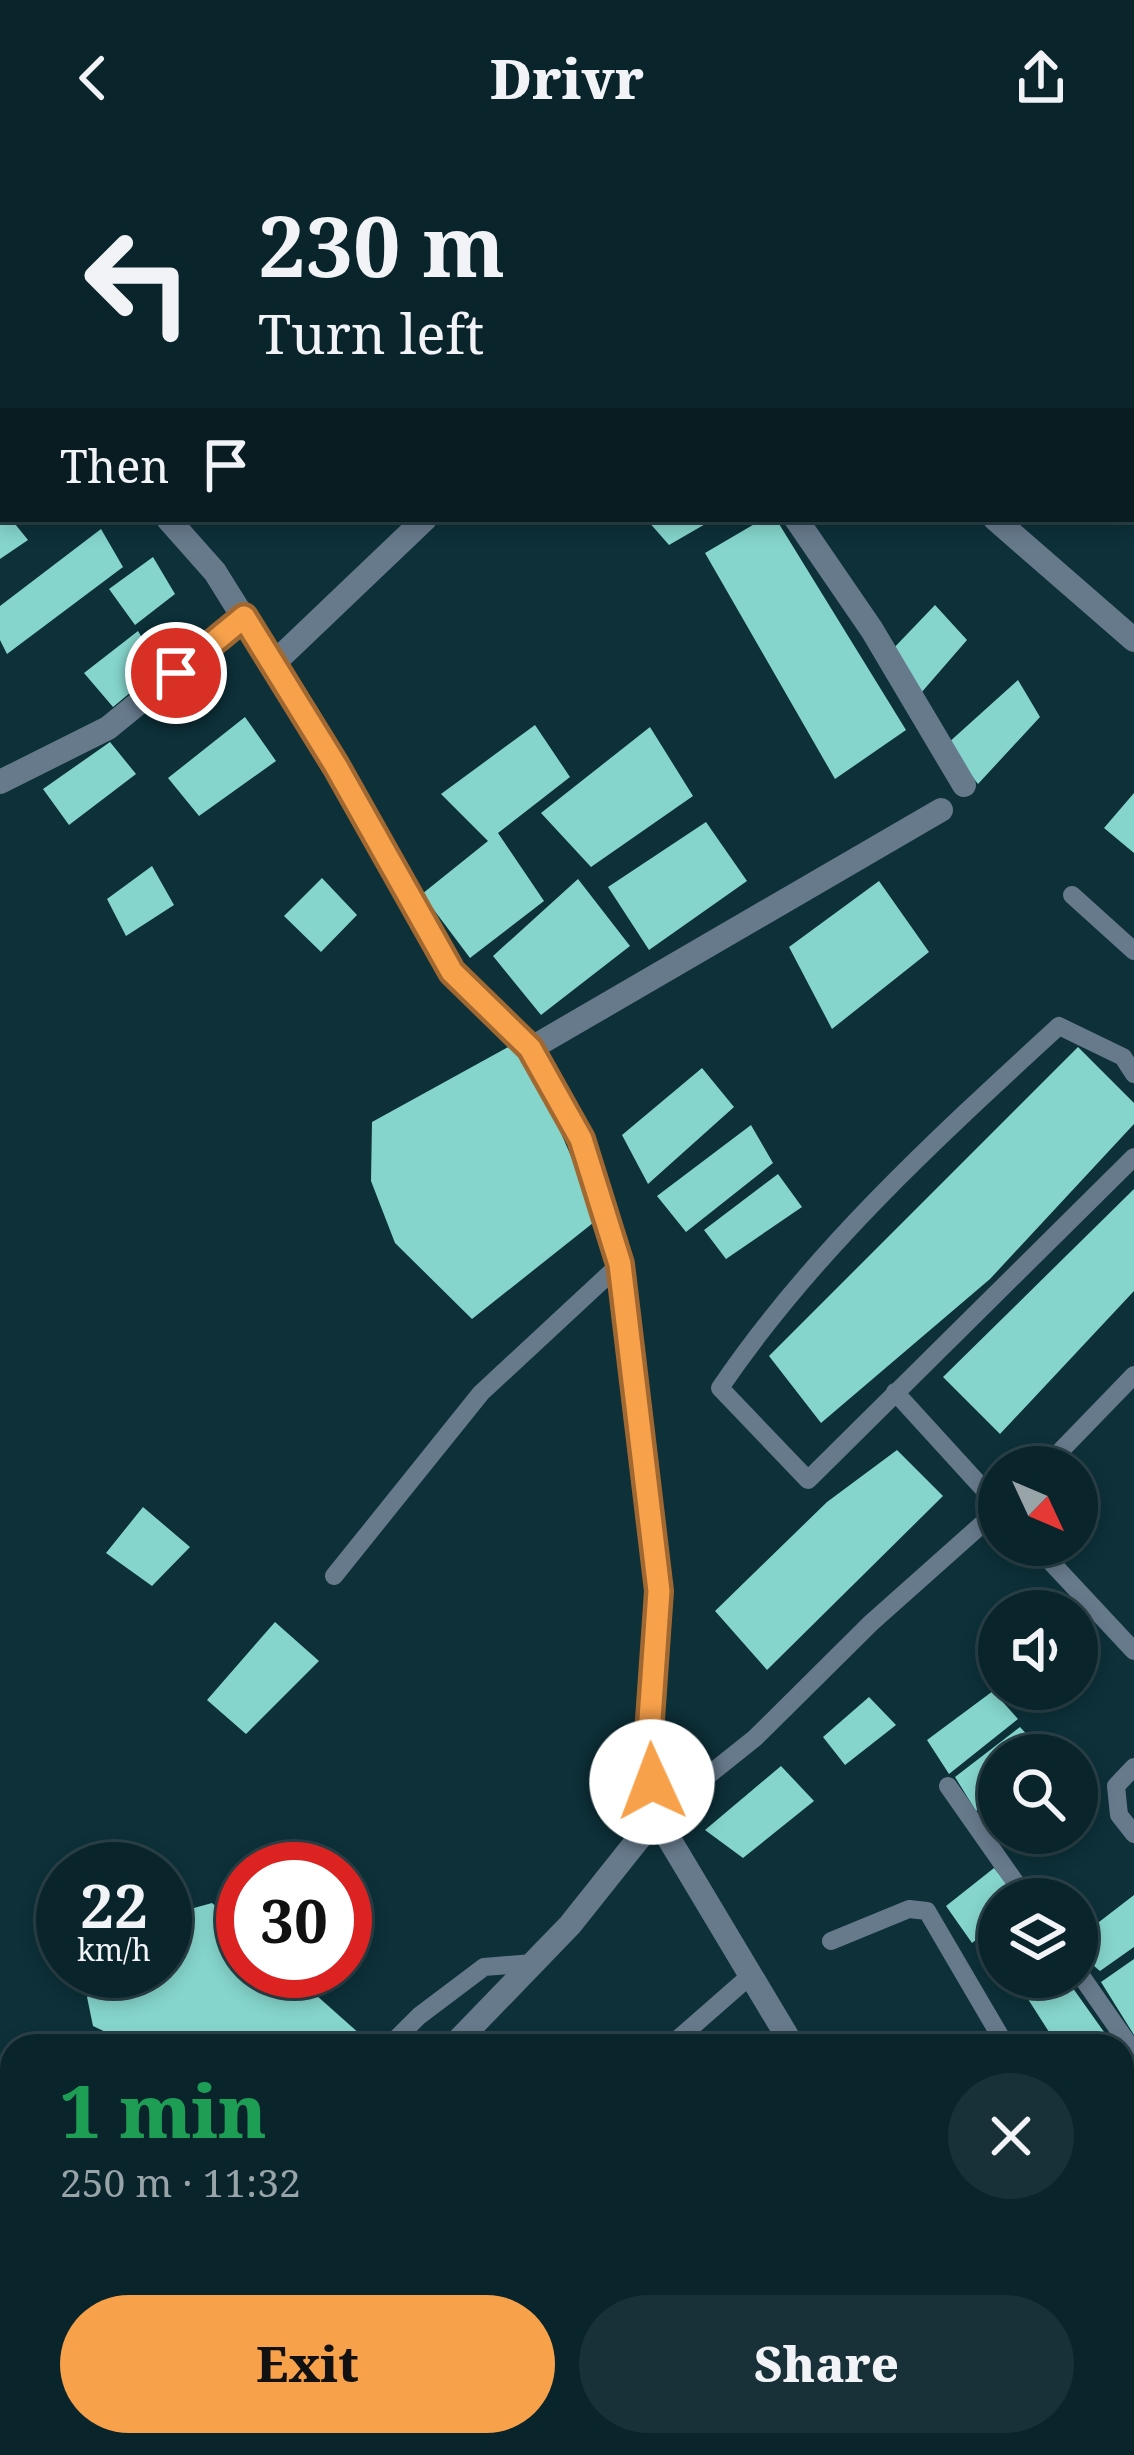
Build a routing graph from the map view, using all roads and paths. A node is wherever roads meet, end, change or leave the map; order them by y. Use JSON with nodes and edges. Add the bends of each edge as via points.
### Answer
{"nodes":[{"id":1,"x":171,"y":522,"type":"edge"},
{"id":2,"x":422,"y":522,"type":"edge"},
{"id":3,"x":798,"y":522,"type":"edge"},
{"id":4,"x":998,"y":522,"type":"edge"},
{"id":5,"x":244,"y":617,"type":"junction"},
{"id":6,"x":1134,"y":640,"type":"edge"},
{"id":7,"x":272,"y":664,"type":"junction"},
{"id":8,"x":0,"y":782,"type":"edge"},
{"id":9,"x":964,"y":785,"type":"dead end"},
{"id":10,"x":941,"y":810,"type":"dead end"},
{"id":11,"x":1072,"y":895,"type":"dead end"},
{"id":12,"x":1134,"y":951,"type":"edge"},
{"id":13,"x":530,"y":1048,"type":"junction"},
{"id":14,"x":1134,"y":1074,"type":"edge"},
{"id":15,"x":1134,"y":1157,"type":"edge"},
{"id":16,"x":620,"y":1264,"type":"junction"},
{"id":17,"x":1134,"y":1375,"type":"edge"},
{"id":18,"x":896,"y":1392,"type":"junction"},
{"id":19,"x":1065,"y":1446,"type":"edge"},
{"id":20,"x":978,"y":1484,"type":"edge"},
{"id":21,"x":978,"y":1527,"type":"edge"},
{"id":22,"x":1054,"y":1566,"type":"edge"},
{"id":23,"x":334,"y":1576,"type":"dead end"},
{"id":24,"x":1134,"y":1652,"type":"edge"},
{"id":25,"x":1134,"y":1767,"type":"edge"},
{"id":26,"x":948,"y":1786,"type":"dead end"},
{"id":27,"x":656,"y":1817,"type":"junction"},
{"id":28,"x":1134,"y":1834,"type":"edge"},
{"id":29,"x":1012,"y":1878,"type":"edge"},
{"id":30,"x":831,"y":1941,"type":"dead end"},
{"id":31,"x":532,"y":1963,"type":"junction"},
{"id":32,"x":751,"y":1975,"type":"junction"},
{"id":33,"x":1096,"y":1998,"type":"edge"},
{"id":34,"x":401,"y":2034,"type":"edge"},
{"id":35,"x":464,"y":2034,"type":"edge"},
{"id":36,"x":684,"y":2034,"type":"edge"},
{"id":37,"x":787,"y":2034,"type":"edge"},
{"id":38,"x":999,"y":2034,"type":"edge"},
{"id":39,"x":1121,"y":2034,"type":"edge"}],
"edges":[{"from":1,"to":5,"type":"street"},
{"from":2,"to":7,"type":"street"},
{"from":3,"to":9,"type":"street"},
{"from":4,"to":6,"type":"street"},
{"from":5,"to":7,"type":"street"},
{"from":5,"to":8,"type":"street","via":[[108,728]]},
{"from":7,"to":13,"type":"street","via":[[452,972]]},
{"from":10,"to":13,"type":"street"},
{"from":11,"to":12,"type":"lane"},
{"from":13,"to":16,"type":"street","via":[[581,1139]]},
{"from":14,"to":18,"type":"lane","via":[[1124,1057],[1059,1026],[938,1137],[764,1323],[720,1388],[808,1480]]},
{"from":15,"to":18,"type":"lane"},
{"from":16,"to":23,"type":"lane","via":[[481,1393]]},
{"from":16,"to":27,"type":"street","via":[[659,1591],[648,1748]]},
{"from":17,"to":19,"type":"lane"},
{"from":18,"to":20,"type":"lane"},
{"from":21,"to":27,"type":"lane","via":[[755,1738]]},
{"from":22,"to":24,"type":"lane"},
{"from":25,"to":28,"type":"lane","via":[[1116,1786],[1119,1815]]},
{"from":26,"to":29,"type":"lane"},
{"from":27,"to":31,"type":"street"},
{"from":27,"to":32,"type":"street"},
{"from":30,"to":38,"type":"lane","via":[[909,1909],[927,1911]]},
{"from":31,"to":34,"type":"lane","via":[[484,1967]]},
{"from":31,"to":35,"type":"street"},
{"from":32,"to":36,"type":"lane"},
{"from":32,"to":37,"type":"street"},
{"from":33,"to":39,"type":"lane"}]}
